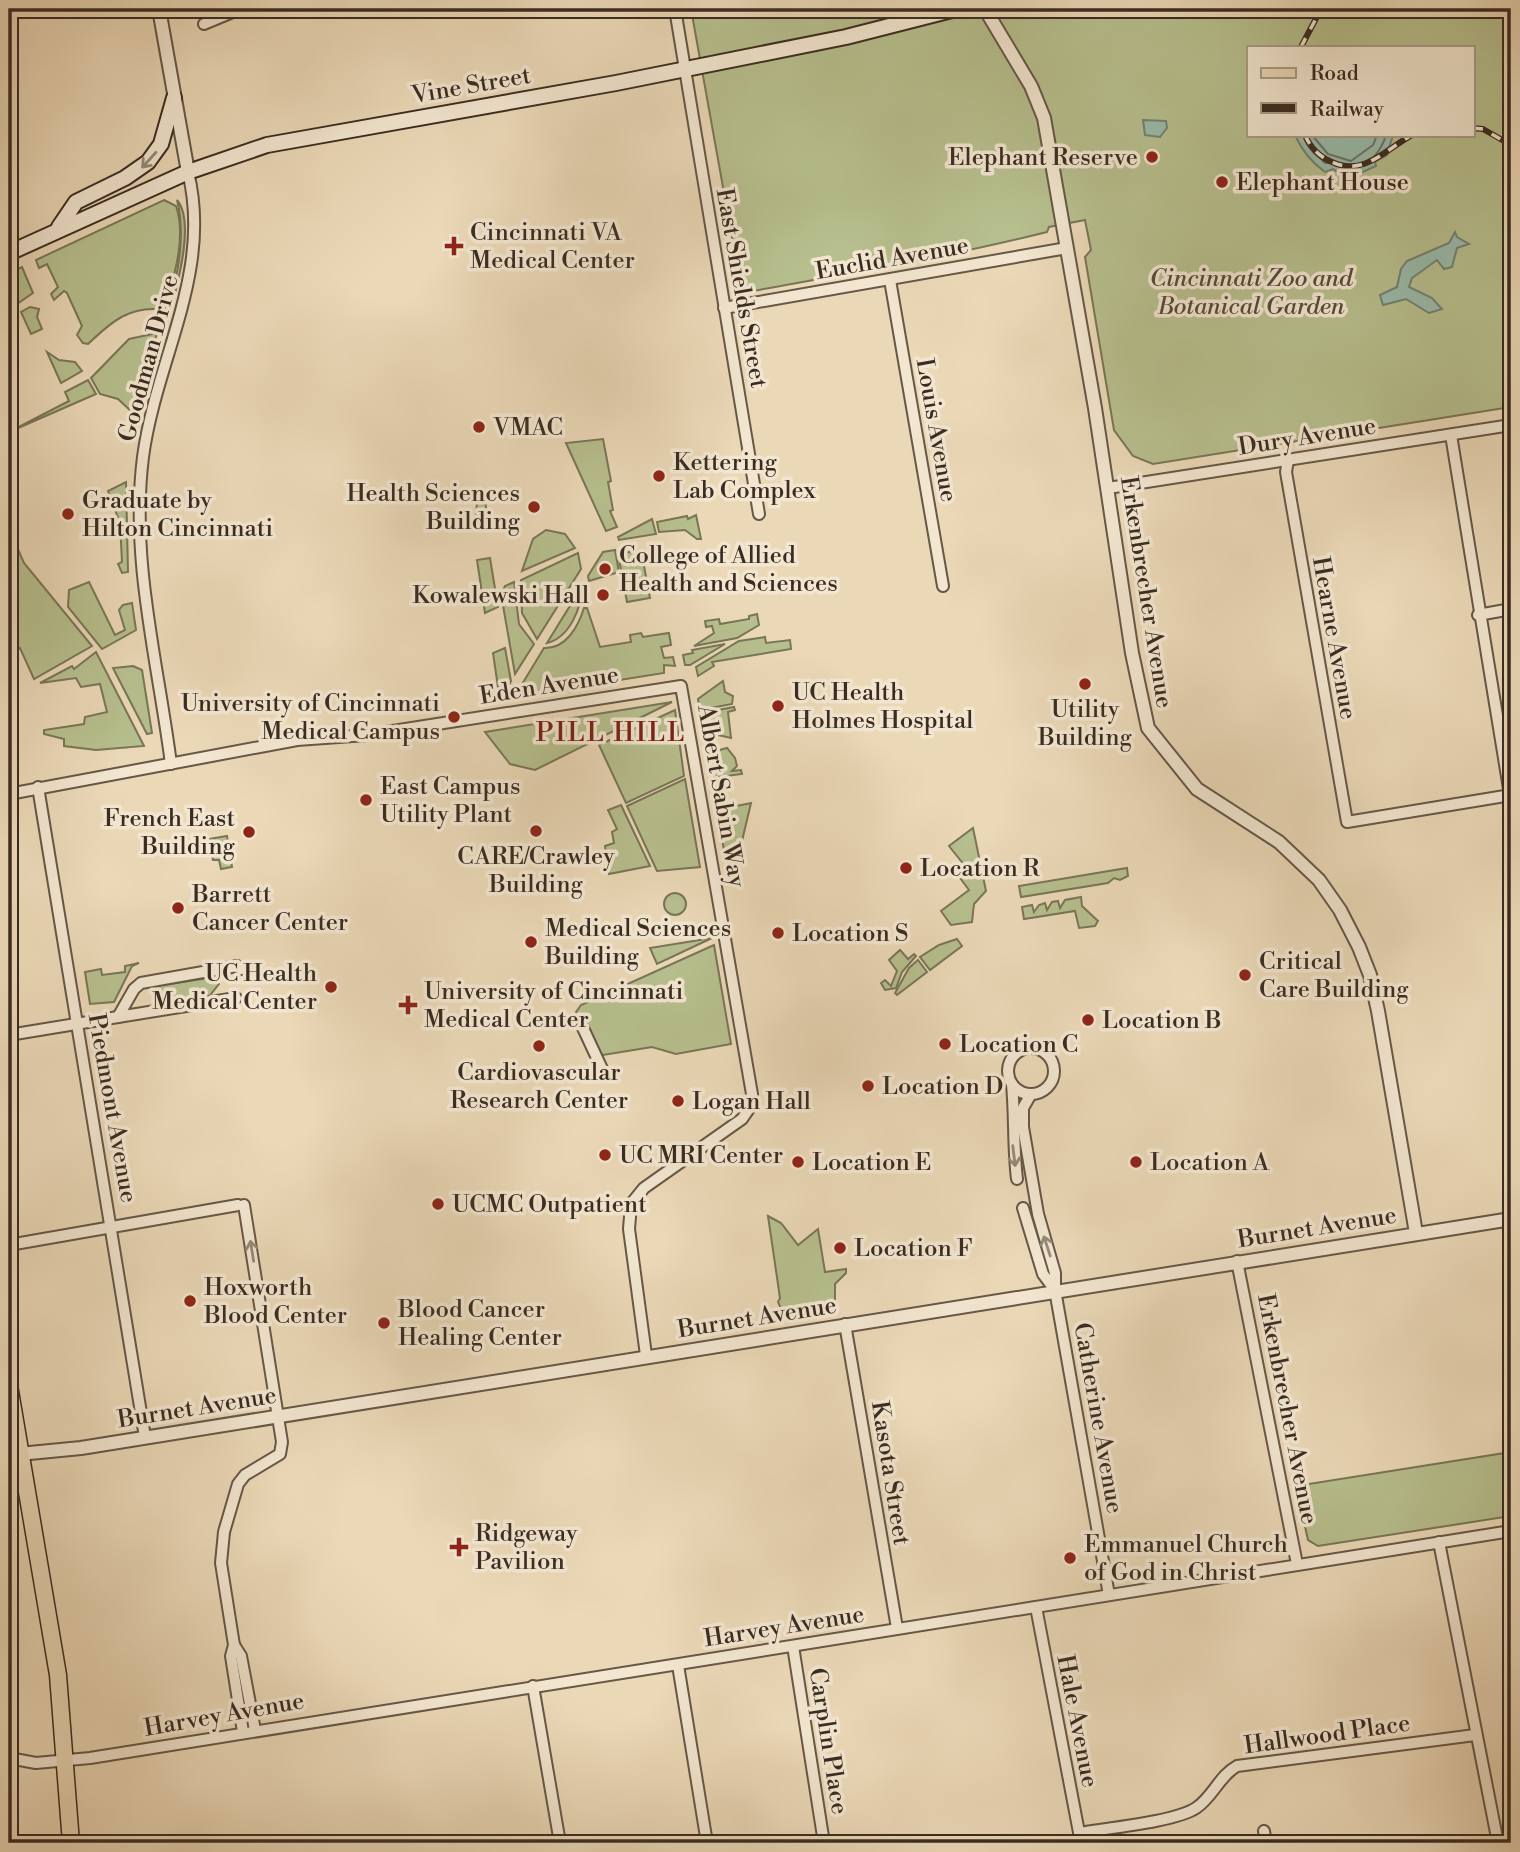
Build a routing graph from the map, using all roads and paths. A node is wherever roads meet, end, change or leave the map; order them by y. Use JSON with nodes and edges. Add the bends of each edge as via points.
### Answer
{"nodes":[{"id":1,"x":159,"y":9,"type":"edge"},
{"id":2,"x":240,"y":9,"type":"edge"},
{"id":3,"x":675,"y":9,"type":"edge"},
{"id":4,"x":956,"y":9,"type":"edge"},
{"id":5,"x":985,"y":9,"type":"edge"},
{"id":6,"x":204,"y":24,"type":"dead end"},
{"id":7,"x":685,"y":68,"type":"junction"},
{"id":8,"x":174,"y":98,"type":"junction"},
{"id":9,"x":188,"y":172,"type":"junction"},
{"id":10,"x":57,"y":230,"type":"junction"},
{"id":11,"x":1068,"y":248,"type":"junction"},
{"id":12,"x":9,"y":253,"type":"edge"},
{"id":13,"x":890,"y":280,"type":"junction"},
{"id":14,"x":724,"y":307,"type":"junction"},
{"id":15,"x":1511,"y":425,"type":"edge"},
{"id":16,"x":1451,"y":435,"type":"junction"},
{"id":17,"x":1287,"y":460,"type":"junction"},
{"id":18,"x":1108,"y":488,"type":"junction"},
{"id":19,"x":760,"y":514,"type":"dead end"},
{"id":20,"x":943,"y":586,"type":"dead end"},
{"id":21,"x":1511,"y":609,"type":"edge"},
{"id":22,"x":1478,"y":615,"type":"junction"},
{"id":23,"x":681,"y":686,"type":"joint"},
{"id":24,"x":171,"y":764,"type":"junction"},
{"id":25,"x":38,"y":787,"type":"junction"},
{"id":26,"x":9,"y":794,"type":"edge"},
{"id":27,"x":1511,"y":798,"type":"edge"},
{"id":28,"x":242,"y":969,"type":"dead end"},
{"id":29,"x":236,"y":998,"type":"dead end"},
{"id":30,"x":118,"y":1017,"type":"junction"},
{"id":31,"x":77,"y":1024,"type":"junction"},
{"id":32,"x":583,"y":1028,"type":"dead end"},
{"id":33,"x":9,"y":1035,"type":"edge"},
{"id":34,"x":603,"y":1071,"type":"dead end"},
{"id":35,"x":1012,"y":1084,"type":"junction"},
{"id":36,"x":1031,"y":1094,"type":"junction"},
{"id":37,"x":1017,"y":1179,"type":"dead end"},
{"id":38,"x":1023,"y":1208,"type":"dead end"},
{"id":39,"x":1511,"y":1219,"type":"edge"},
{"id":40,"x":113,"y":1228,"type":"junction"},
{"id":41,"x":1416,"y":1233,"type":"junction"},
{"id":42,"x":9,"y":1245,"type":"edge"},
{"id":43,"x":1237,"y":1261,"type":"junction"},
{"id":44,"x":1055,"y":1290,"type":"junction"},
{"id":45,"x":845,"y":1324,"type":"junction"},
{"id":46,"x":646,"y":1355,"type":"junction"},
{"id":47,"x":9,"y":1385,"type":"edge"},
{"id":48,"x":278,"y":1415,"type":"junction"},
{"id":49,"x":145,"y":1437,"type":"junction"},
{"id":50,"x":14,"y":1454,"type":"edge"},
{"id":51,"x":1511,"y":1531,"type":"edge"},
{"id":52,"x":1439,"y":1542,"type":"junction"},
{"id":53,"x":1297,"y":1564,"type":"junction"},
{"id":54,"x":1109,"y":1595,"type":"junction"},
{"id":55,"x":1035,"y":1606,"type":"junction"},
{"id":56,"x":897,"y":1628,"type":"junction"},
{"id":57,"x":234,"y":1645,"type":"junction"},
{"id":58,"x":793,"y":1646,"type":"junction"},
{"id":59,"x":678,"y":1665,"type":"junction"},
{"id":60,"x":533,"y":1686,"type":"junction"},
{"id":61,"x":255,"y":1730,"type":"junction"},
{"id":62,"x":243,"y":1732,"type":"junction"},
{"id":63,"x":1475,"y":1735,"type":"junction"},
{"id":64,"x":9,"y":1758,"type":"edge"},
{"id":65,"x":65,"y":1762,"type":"junction"},
{"id":66,"x":1264,"y":1831,"type":"dead end"},
{"id":67,"x":1080,"y":1838,"type":"edge"},
{"id":68,"x":71,"y":1843,"type":"edge"},
{"id":69,"x":560,"y":1843,"type":"edge"},
{"id":70,"x":707,"y":1843,"type":"edge"},
{"id":71,"x":824,"y":1843,"type":"edge"},
{"id":72,"x":1266,"y":1843,"type":"edge"},
{"id":73,"x":1498,"y":1843,"type":"edge"}],
"edges":[{"from":1,"to":8,"type":"street"},
{"from":2,"to":6,"type":"street"},
{"from":3,"to":7,"type":"street","name":"East Shields Street"},
{"from":4,"to":7,"type":"main road","name":"Vine Street"},
{"from":5,"to":11,"type":"street","name":"Erkenbrecher Avenue","via":[[1031,86],[1044,118]]},
{"from":7,"to":9,"type":"main road","name":"Vine Street","via":[[310,136],[267,145]]},
{"from":7,"to":14,"type":"street","name":"East Shields Street"},
{"from":8,"to":9,"type":"street"},
{"from":8,"to":10,"type":"main road","one_way":true,"via":[[161,144],[148,162],[76,202]]},
{"from":9,"to":10,"type":"main road","name":"Vine Street"},
{"from":9,"to":24,"type":"street","name":"Goodman Drive","via":[[194,201],[195,256],[155,402],[141,486],[144,592]]},
{"from":10,"to":12,"type":"main road","name":"Vine Street"},
{"from":11,"to":13,"type":"street","name":"Euclid Avenue"},
{"from":11,"to":18,"type":"street","name":"Erkenbrecher Avenue"},
{"from":13,"to":14,"type":"street","name":"Euclid Avenue"},
{"from":13,"to":20,"type":"street","name":"Louis Avenue"},
{"from":14,"to":19,"type":"street","name":"East Shields Street"},
{"from":15,"to":16,"type":"street","name":"Dury Avenue"},
{"from":16,"to":17,"type":"street","name":"Dury Avenue"},
{"from":16,"to":22,"type":"street"},
{"from":17,"to":18,"type":"street","name":"Dury Avenue"},
{"from":17,"to":27,"type":"street","name":"Hearne Avenue","via":[[1347,822]]},
{"from":18,"to":41,"type":"street","name":"Erkenbrecher Avenue","via":[[1148,727],[1197,789],[1298,858],[1340,910],[1366,965]]},
{"from":21,"to":22,"type":"street"},
{"from":22,"to":27,"type":"street"},
{"from":23,"to":24,"type":"street","name":"Eden Avenue","via":[[367,734],[297,740]]},
{"from":23,"to":46,"type":"street","name":"Albert Sabin Way","via":[[752,1094],[748,1114],[644,1188],[631,1204],[631,1255]]},
{"from":24,"to":25,"type":"street","name":"Eden Avenue"},
{"from":25,"to":26,"type":"street","name":"Eden Avenue"},
{"from":25,"to":31,"type":"street","name":"Piedmont Avenue"},
{"from":28,"to":30,"type":"street","via":[[237,966],[141,983]]},
{"from":29,"to":30,"type":"street"},
{"from":30,"to":31,"type":"street"},
{"from":31,"to":33,"type":"street"},
{"from":31,"to":40,"type":"street","name":"Piedmont Avenue"},
{"from":32,"to":34,"type":"street"},
{"from":35,"to":36,"type":"street"},
{"from":35,"to":36,"type":"street","via":[[1008,1070],[1013,1056],[1026,1048],[1041,1049],[1052,1060],[1054,1076],[1046,1089]]},
{"from":35,"to":37,"type":"street","one_way":true},
{"from":44,"to":36,"type":"street","name":"Catherine Avenue","one_way":true,"via":[[1023,1128],[1023,1108]]},
{"from":38,"to":44,"type":"street","name":"Catherine Avenue","via":[[1043,1274]]},
{"from":39,"to":41,"type":"street","name":"Burnet Avenue"},
{"from":40,"to":42,"type":"street"},
{"from":48,"to":40,"type":"street","one_way":true,"via":[[241,1205]]},
{"from":40,"to":49,"type":"street","name":"Piedmont Avenue"},
{"from":41,"to":43,"type":"street","name":"Burnet Avenue"},
{"from":43,"to":44,"type":"street","name":"Burnet Avenue"},
{"from":43,"to":53,"type":"street","name":"Erkenbrecher Avenue"},
{"from":44,"to":45,"type":"street","name":"Burnet Avenue"},
{"from":44,"to":54,"type":"street","name":"Catherine Avenue"},
{"from":45,"to":46,"type":"street","name":"Burnet Avenue"},
{"from":45,"to":56,"type":"street","name":"Kasota Street"},
{"from":46,"to":48,"type":"street","name":"Burnet Avenue"},
{"from":47,"to":50,"type":"main road"},
{"from":48,"to":49,"type":"street","name":"Burnet Avenue"},
{"from":48,"to":57,"type":"street","via":[[279,1454],[245,1475],[224,1532],[222,1573]]},
{"from":49,"to":50,"type":"street","name":"Burnet Avenue"},
{"from":50,"to":65,"type":"main road","via":[[54,1647]]},
{"from":51,"to":52,"type":"street","name":"Harvey Avenue"},
{"from":52,"to":53,"type":"street","name":"Harvey Avenue"},
{"from":52,"to":63,"type":"street"},
{"from":53,"to":54,"type":"street","name":"Harvey Avenue"},
{"from":54,"to":55,"type":"street","name":"Harvey Avenue"},
{"from":55,"to":56,"type":"street","name":"Harvey Avenue"},
{"from":55,"to":67,"type":"street","name":"Hale Avenue"},
{"from":56,"to":58,"type":"street","name":"Harvey Avenue"},
{"from":57,"to":61,"type":"street","via":[[241,1656]]},
{"from":57,"to":62,"type":"street","via":[[231,1656]]},
{"from":58,"to":59,"type":"street","name":"Harvey Avenue"},
{"from":58,"to":71,"type":"street","name":"Carplin Place"},
{"from":59,"to":60,"type":"street","name":"Harvey Avenue"},
{"from":59,"to":70,"type":"street"},
{"from":60,"to":61,"type":"street","name":"Harvey Avenue"},
{"from":60,"to":69,"type":"street"},
{"from":61,"to":62,"type":"street","name":"Harvey Avenue"},
{"from":62,"to":65,"type":"street","name":"Harvey Avenue"},
{"from":63,"to":67,"type":"street","name":"Hallwood Place","via":[[1237,1766],[1221,1778],[1202,1804],[1185,1814]]},
{"from":63,"to":73,"type":"street"},
{"from":64,"to":65,"type":"street","name":"Harvey Avenue"},
{"from":65,"to":68,"type":"main road"},
{"from":66,"to":72,"type":"street"}]}
